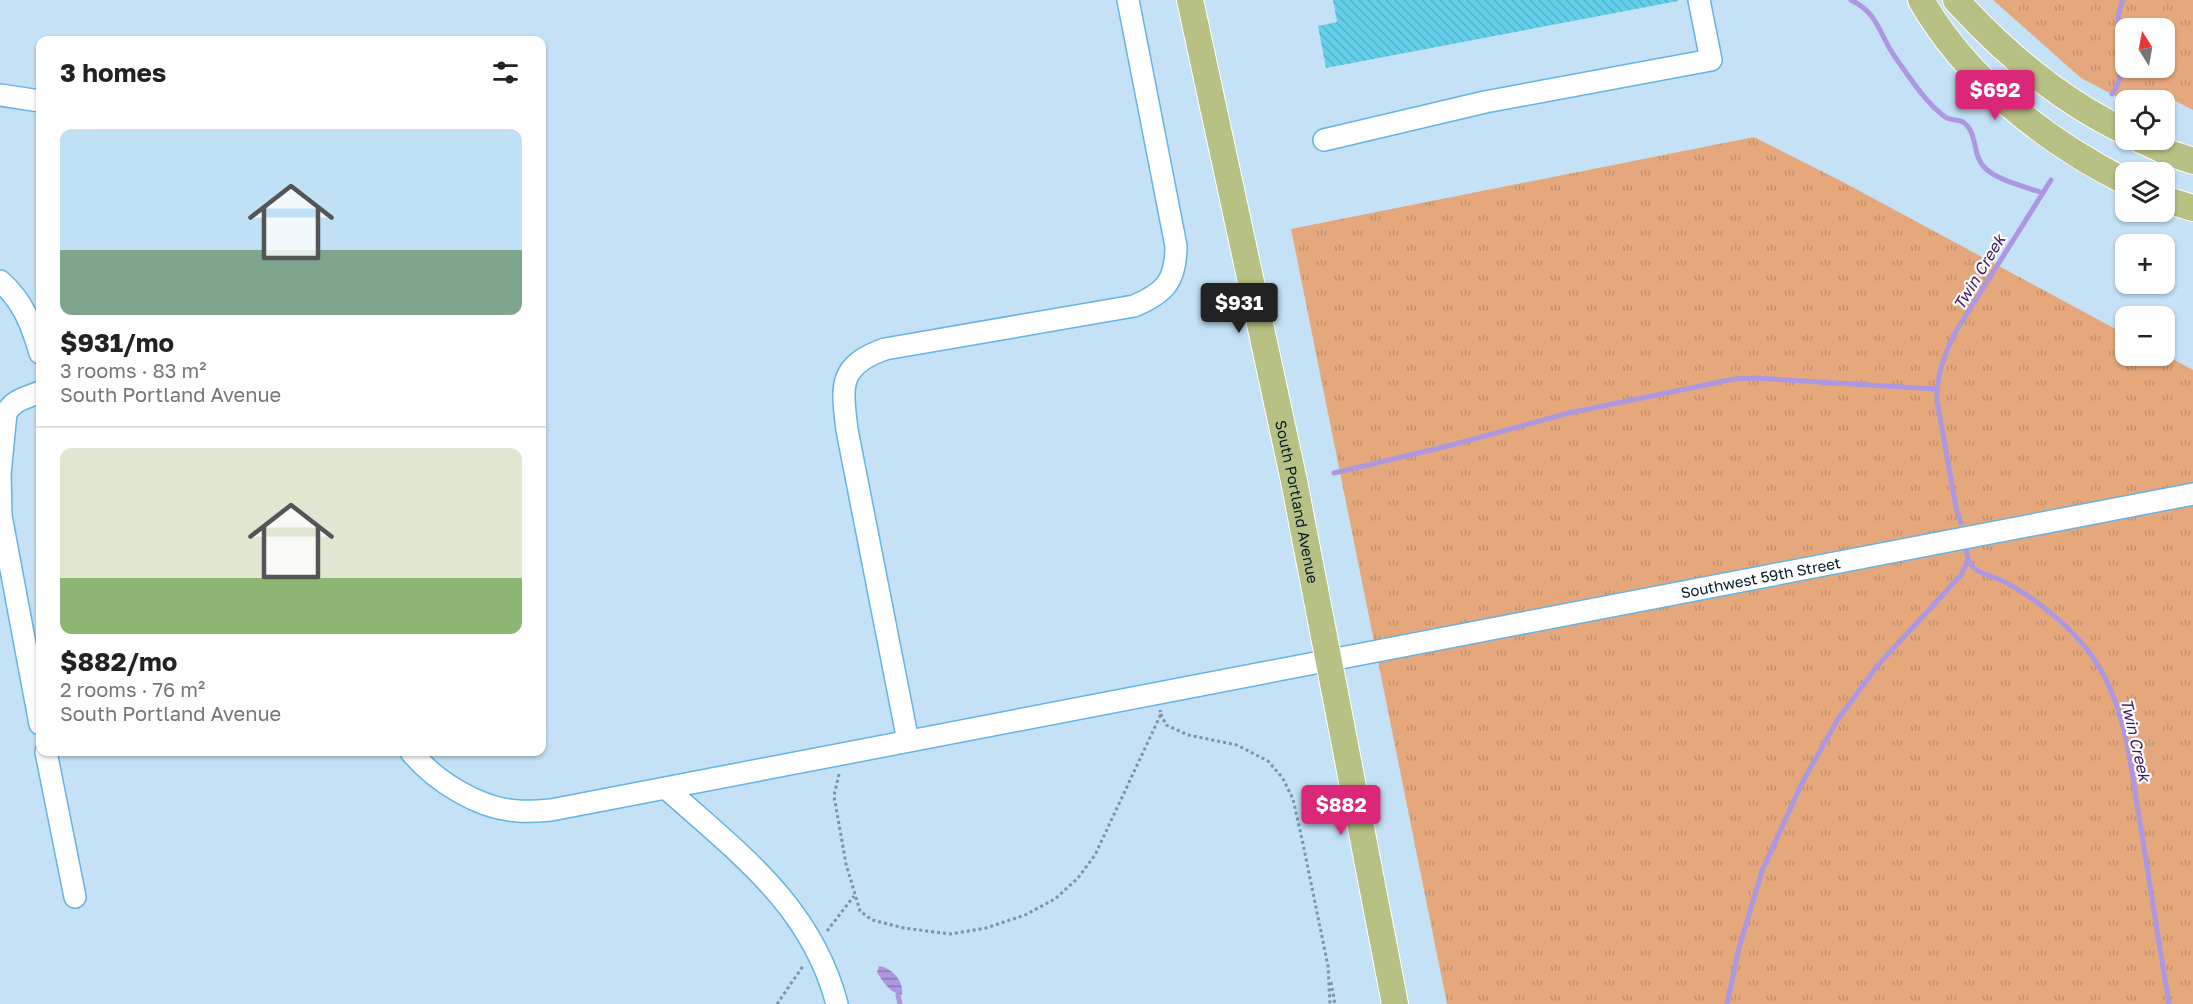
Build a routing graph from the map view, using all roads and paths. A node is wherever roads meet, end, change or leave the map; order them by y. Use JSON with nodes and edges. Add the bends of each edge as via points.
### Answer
{"nodes":[{"id":1,"x":1128,"y":0,"type":"edge"},
{"id":2,"x":1190,"y":0,"type":"edge"},
{"id":3,"x":1699,"y":0,"type":"edge"},
{"id":4,"x":1921,"y":0,"type":"edge"},
{"id":5,"x":1956,"y":0,"type":"edge"},
{"id":6,"x":0,"y":95,"type":"edge"},
{"id":7,"x":36,"y":100,"type":"edge"},
{"id":8,"x":2115,"y":126,"type":"edge"},
{"id":9,"x":1324,"y":140,"type":"dead end"},
{"id":10,"x":2163,"y":150,"type":"edge"},
{"id":11,"x":2193,"y":161,"type":"edge"},
{"id":12,"x":2115,"y":176,"type":"edge"},
{"id":13,"x":2175,"y":202,"type":"edge"},
{"id":14,"x":2193,"y":208,"type":"edge"},
{"id":15,"x":0,"y":281,"type":"edge"},
{"id":16,"x":36,"y":339,"type":"edge"},
{"id":17,"x":36,"y":393,"type":"edge"},
{"id":18,"x":2193,"y":494,"type":"edge"},
{"id":19,"x":1328,"y":659,"type":"junction"},
{"id":20,"x":1157,"y":693,"type":"junction"},
{"id":21,"x":36,"y":704,"type":"edge"},
{"id":22,"x":1161,"y":714,"type":"junction"},
{"id":23,"x":908,"y":741,"type":"junction"},
{"id":24,"x":850,"y":753,"type":"junction"},
{"id":25,"x":47,"y":756,"type":"edge"},
{"id":26,"x":414,"y":756,"type":"edge"},
{"id":27,"x":666,"y":788,"type":"junction"},
{"id":28,"x":854,"y":896,"type":"junction"},
{"id":29,"x":75,"y":897,"type":"dead end"},
{"id":30,"x":816,"y":946,"type":"junction"},
{"id":31,"x":1328,"y":966,"type":"junction"},
{"id":32,"x":777,"y":1004,"type":"edge"},
{"id":33,"x":837,"y":1004,"type":"edge"},
{"id":34,"x":1329,"y":1004,"type":"edge"},
{"id":35,"x":1335,"y":1004,"type":"edge"},
{"id":36,"x":1395,"y":1004,"type":"edge"}],
"edges":[{"from":1,"to":23,"type":"street","via":[[1174,226],[1176,262],[1165,287],[1134,306],[885,349],[860,362],[845,380],[842,393],[847,430]]},
{"from":2,"to":19,"type":"main road","name":"South Portland Avenue","via":[[1294,482]]},
{"from":3,"to":9,"type":"street","via":[[1711,60],[1485,102]]},
{"from":4,"to":12,"type":"main road","via":[[1957,50],[2019,113],[2052,139]]},
{"from":5,"to":8,"type":"main road","via":[[2023,67],[2063,97]]},
{"from":6,"to":7,"type":"street"},
{"from":10,"to":11,"type":"main road"},
{"from":13,"to":14,"type":"main road"},
{"from":15,"to":16,"type":"street","via":[[24,308]]},
{"from":17,"to":21,"type":"street","via":[[21,398],[6,413],[0,474],[5,546]]},
{"from":18,"to":19,"type":"street","name":"Southwest 59th Street"},
{"from":19,"to":20,"type":"street","name":"Southwest 59th Street"},
{"from":19,"to":36,"type":"main road","name":"South Portland Avenue"},
{"from":20,"to":22,"type":"path"},
{"from":20,"to":23,"type":"street","name":"Southwest 59th Street"},
{"from":22,"to":28,"type":"path","via":[[1095,855],[1055,899],[986,928],[950,934],[872,920],[860,912]]},
{"from":22,"to":31,"type":"path","via":[[1166,725],[1188,735],[1252,752],[1282,777],[1295,810]]},
{"from":23,"to":24,"type":"street","name":"Southwest 59th Street"},
{"from":24,"to":27,"type":"street","name":"Southwest 59th Street"},
{"from":24,"to":28,"type":"path","via":[[840,769],[834,796]]},
{"from":25,"to":29,"type":"street"},
{"from":26,"to":27,"type":"street","name":"Southwest 59th Street","via":[[443,783],[467,797],[516,811],[551,810]]},
{"from":27,"to":30,"type":"street","via":[[779,894]]},
{"from":28,"to":30,"type":"path"},
{"from":30,"to":32,"type":"path"},
{"from":30,"to":33,"type":"street"},
{"from":31,"to":34,"type":"path"},
{"from":31,"to":35,"type":"path"}]}
